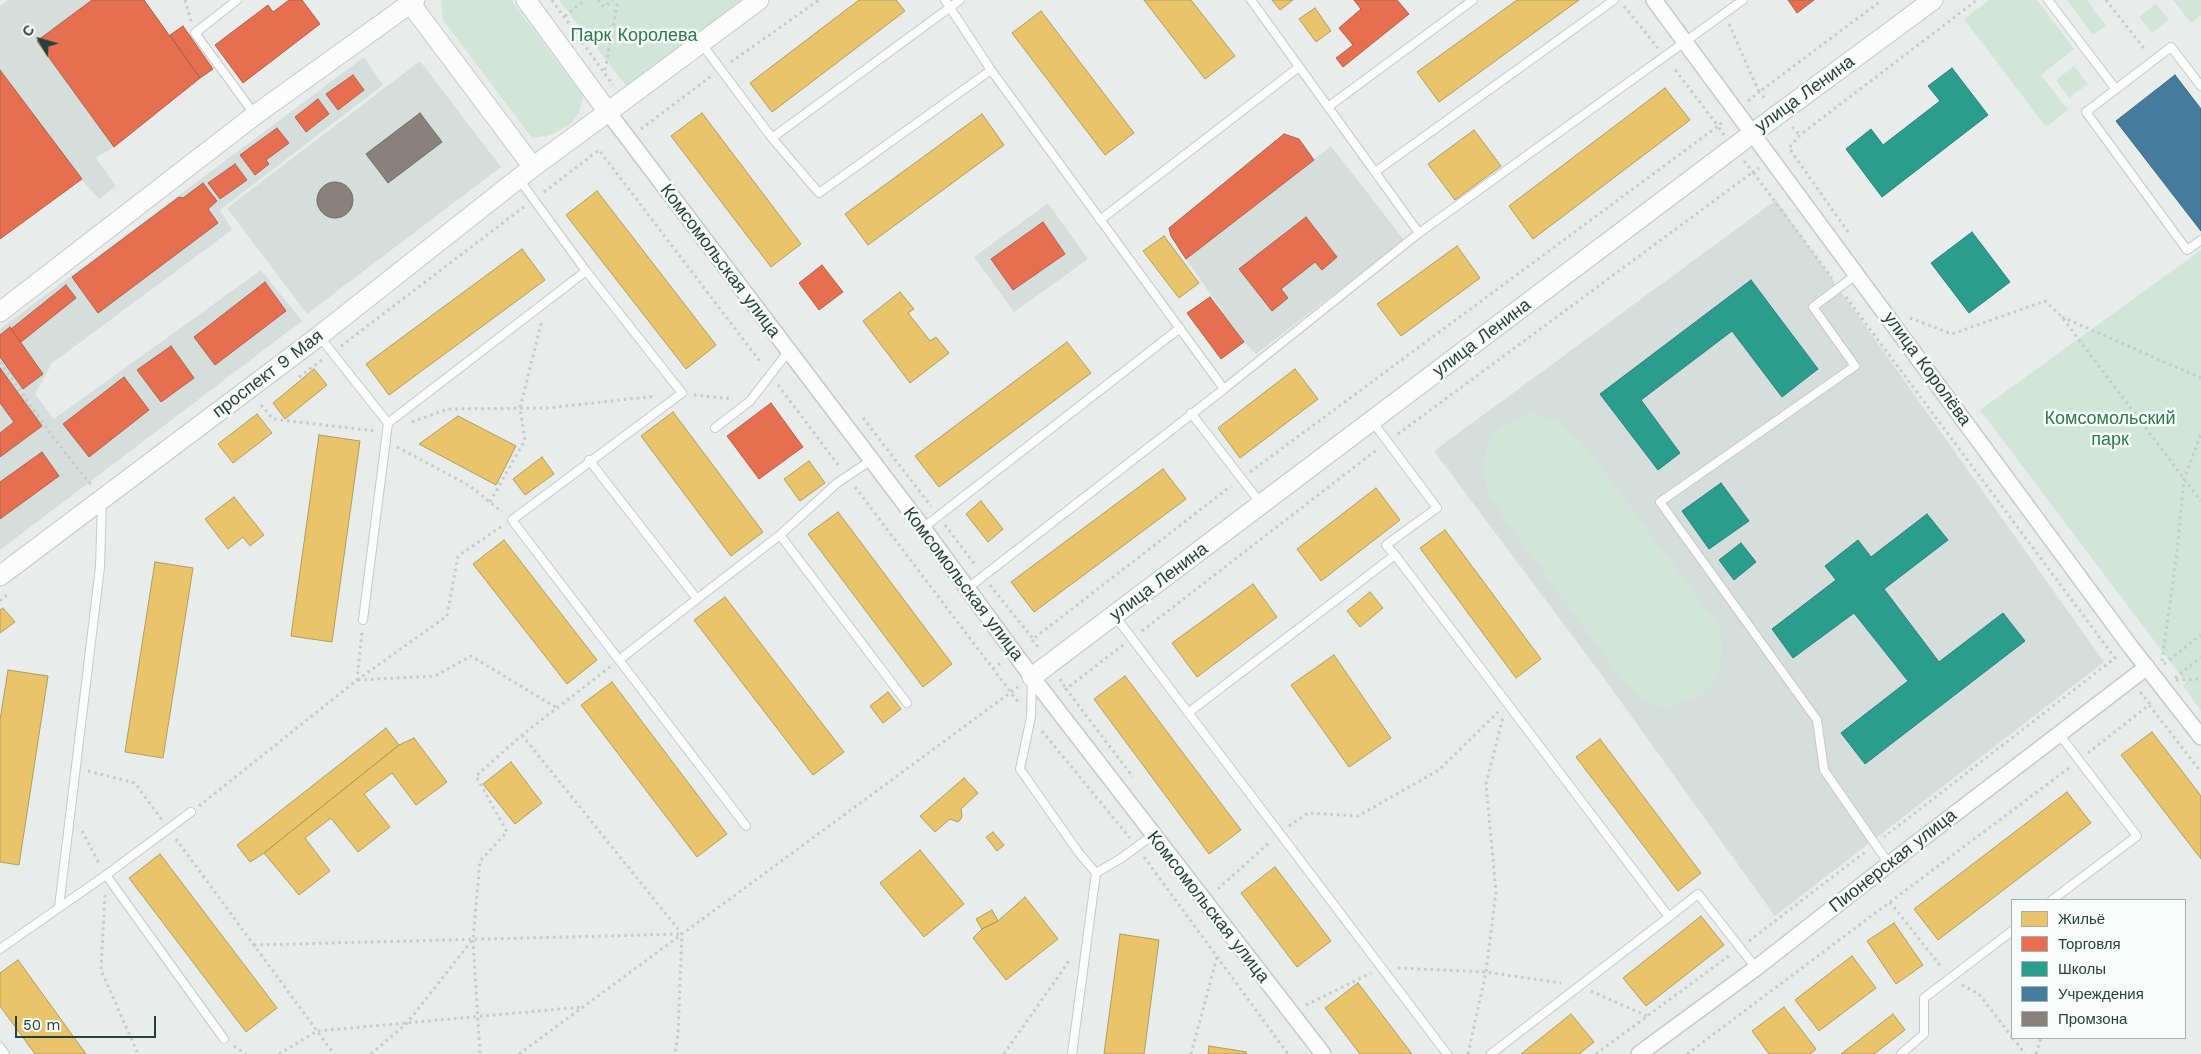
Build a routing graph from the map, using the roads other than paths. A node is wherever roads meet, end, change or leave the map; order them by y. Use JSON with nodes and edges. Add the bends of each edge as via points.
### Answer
{"nodes":[{"id":1,"x":237,"y":0,"type":"edge"},
{"id":2,"x":526,"y":0,"type":"edge"},
{"id":3,"x":759,"y":0,"type":"edge"},
{"id":4,"x":944,"y":0,"type":"edge"},
{"id":5,"x":960,"y":0,"type":"edge"},
{"id":6,"x":1251,"y":0,"type":"edge"},
{"id":7,"x":1473,"y":0,"type":"edge"},
{"id":8,"x":1614,"y":0,"type":"edge"},
{"id":9,"x":1654,"y":0,"type":"edge"},
{"id":10,"x":1742,"y":0,"type":"edge"},
{"id":11,"x":1933,"y":0,"type":"edge"},
{"id":12,"x":2048,"y":0,"type":"edge"},
{"id":13,"x":411,"y":1,"type":"edge"},
{"id":14,"x":950,"y":7,"type":"junction"},
{"id":15,"x":1685,"y":42,"type":"junction"},
{"id":16,"x":701,"y":43,"type":"junction"},
{"id":17,"x":1299,"y":67,"type":"junction"},
{"id":18,"x":991,"y":70,"type":"junction"},
{"id":19,"x":2201,"y":86,"type":"edge"},
{"id":20,"x":2115,"y":88,"type":"junction"},
{"id":21,"x":1328,"y":107,"type":"junction"},
{"id":22,"x":608,"y":112,"type":"junction"},
{"id":23,"x":255,"y":115,"type":"junction"},
{"id":24,"x":1753,"y":133,"type":"junction"},
{"id":25,"x":772,"y":138,"type":"junction"},
{"id":26,"x":526,"y":172,"type":"junction"},
{"id":27,"x":1375,"y":172,"type":"junction"},
{"id":28,"x":1100,"y":220,"type":"junction"},
{"id":29,"x":1420,"y":233,"type":"junction"},
{"id":30,"x":2201,"y":240,"type":"edge"},
{"id":31,"x":586,"y":271,"type":"junction"},
{"id":32,"x":1857,"y":274,"type":"junction"},
{"id":33,"x":0,"y":312,"type":"edge"},
{"id":34,"x":1180,"y":328,"type":"junction"},
{"id":35,"x":319,"y":336,"type":"junction"},
{"id":36,"x":788,"y":352,"type":"junction"},
{"id":37,"x":1224,"y":389,"type":"junction"},
{"id":38,"x":1191,"y":413,"type":"junction"},
{"id":39,"x":1372,"y":421,"type":"junction"},
{"id":40,"x":388,"y":423,"type":"junction"},
{"id":41,"x":716,"y":428,"type":"dead end"},
{"id":42,"x":589,"y":460,"type":"junction"},
{"id":43,"x":870,"y":461,"type":"junction"},
{"id":44,"x":102,"y":498,"type":"junction"},
{"id":45,"x":1262,"y":505,"type":"junction"},
{"id":46,"x":923,"y":528,"type":"junction"},
{"id":47,"x":780,"y":535,"type":"junction"},
{"id":48,"x":1395,"y":555,"type":"junction"},
{"id":49,"x":0,"y":576,"type":"edge"},
{"id":50,"x":968,"y":588,"type":"junction"},
{"id":51,"x":697,"y":598,"type":"junction"},
{"id":52,"x":1114,"y":616,"type":"junction"},
{"id":53,"x":363,"y":620,"type":"road end"},
{"id":54,"x":619,"y":660,"type":"junction"},
{"id":55,"x":2147,"y":668,"type":"junction"},
{"id":56,"x":1032,"y":677,"type":"junction"},
{"id":57,"x":907,"y":703,"type":"dead end"},
{"id":58,"x":1188,"y":712,"type":"junction"},
{"id":59,"x":2059,"y":734,"type":"junction"},
{"id":60,"x":2201,"y":737,"type":"edge"},
{"id":61,"x":191,"y":812,"type":"road end"},
{"id":62,"x":746,"y":826,"type":"dead end"},
{"id":63,"x":1153,"y":836,"type":"junction"},
{"id":64,"x":1889,"y":864,"type":"junction"},
{"id":65,"x":1096,"y":873,"type":"junction"},
{"id":66,"x":106,"y":875,"type":"junction"},
{"id":67,"x":2053,"y":899,"type":"edge"},
{"id":68,"x":59,"y":907,"type":"junction"},
{"id":69,"x":1669,"y":917,"type":"junction"},
{"id":70,"x":2011,"y":932,"type":"edge"},
{"id":71,"x":0,"y":949,"type":"edge"},
{"id":72,"x":1756,"y":968,"type":"junction"},
{"id":73,"x":224,"y":1039,"type":"dead end"},
{"id":74,"x":0,"y":1047,"type":"edge"},
{"id":75,"x":5,"y":1054,"type":"edge"},
{"id":76,"x":1072,"y":1054,"type":"edge"},
{"id":77,"x":1323,"y":1054,"type":"edge"},
{"id":78,"x":1447,"y":1054,"type":"edge"},
{"id":79,"x":1491,"y":1054,"type":"edge"},
{"id":80,"x":1640,"y":1054,"type":"edge"},
{"id":81,"x":1901,"y":1054,"type":"edge"}],
"edges":[{"from":1,"to":23,"type":"lane","via":[[195,33]]},
{"from":2,"to":22,"type":"street"},
{"from":3,"to":16,"type":"street"},
{"from":4,"to":14,"type":"lane"},
{"from":5,"to":14,"type":"lane"},
{"from":6,"to":17,"type":"lane"},
{"from":7,"to":21,"type":"lane"},
{"from":8,"to":27,"type":"lane"},
{"from":9,"to":15,"type":"street","name":"улица Королёва"},
{"from":10,"to":15,"type":"lane"},
{"from":11,"to":24,"type":"street","name":"улица Ленина"},
{"from":12,"to":20,"type":"lane"},
{"from":13,"to":23,"type":"street"},
{"from":13,"to":26,"type":"street"},
{"from":14,"to":18,"type":"lane"},
{"from":14,"to":25,"type":"lane"},
{"from":15,"to":24,"type":"street","name":"улица Королёва"},
{"from":15,"to":29,"type":"lane"},
{"from":16,"to":22,"type":"street"},
{"from":16,"to":25,"type":"lane"},
{"from":17,"to":21,"type":"lane"},
{"from":17,"to":28,"type":"lane"},
{"from":18,"to":25,"type":"lane","via":[[819,193]]},
{"from":18,"to":28,"type":"lane"},
{"from":19,"to":20,"type":"lane","via":[[2171,46]]},
{"from":20,"to":30,"type":"lane","via":[[2086,112],[2187,250]]},
{"from":21,"to":27,"type":"lane"},
{"from":22,"to":26,"type":"street","name":"проспект 9 Мая"},
{"from":22,"to":36,"type":"street","name":"Комсомольская улица"},
{"from":23,"to":33,"type":"street"},
{"from":24,"to":32,"type":"street","name":"улица Королёва"},
{"from":24,"to":39,"type":"street","name":"улица Ленина"},
{"from":26,"to":31,"type":"lane"},
{"from":26,"to":35,"type":"street","name":"проспект 9 Мая"},
{"from":27,"to":29,"type":"lane"},
{"from":28,"to":34,"type":"lane"},
{"from":29,"to":37,"type":"lane"},
{"from":31,"to":40,"type":"lane"},
{"from":31,"to":42,"type":"lane","via":[[682,393]]},
{"from":32,"to":55,"type":"street","name":"улица Королёва"},
{"from":32,"to":64,"type":"lane","via":[[1813,308],[1855,366],[1660,502],[1817,720],[1824,770]]},
{"from":34,"to":37,"type":"lane"},
{"from":34,"to":46,"type":"lane"},
{"from":35,"to":40,"type":"lane"},
{"from":35,"to":44,"type":"street","name":"проспект 9 Мая"},
{"from":36,"to":41,"type":"lane","via":[[750,401]]},
{"from":36,"to":43,"type":"street","name":"Комсомольская улица"},
{"from":37,"to":38,"type":"lane"},
{"from":38,"to":45,"type":"lane"},
{"from":38,"to":50,"type":"lane"},
{"from":39,"to":45,"type":"street","name":"улица Ленина"},
{"from":39,"to":48,"type":"lane","via":[[1437,508],[1386,545]]},
{"from":40,"to":53,"type":"lane"},
{"from":42,"to":51,"type":"lane"},
{"from":42,"to":54,"type":"lane","via":[[512,520]]},
{"from":43,"to":46,"type":"street","name":"Комсомольская улица"},
{"from":43,"to":47,"type":"lane"},
{"from":44,"to":49,"type":"street","name":"проспект 9 Мая"},
{"from":44,"to":68,"type":"lane","via":[[100,567]]},
{"from":45,"to":52,"type":"street","name":"улица Ленина"},
{"from":46,"to":50,"type":"street","name":"Комсомольская улица"},
{"from":47,"to":51,"type":"lane"},
{"from":47,"to":57,"type":"lane"},
{"from":48,"to":58,"type":"lane"},
{"from":48,"to":69,"type":"lane"},
{"from":50,"to":56,"type":"street","name":"Комсомольская улица"},
{"from":51,"to":54,"type":"lane"},
{"from":52,"to":56,"type":"street","name":"улица Ленина"},
{"from":52,"to":58,"type":"lane"},
{"from":54,"to":62,"type":"lane"},
{"from":55,"to":59,"type":"street","name":"Пионерская улица"},
{"from":55,"to":60,"type":"street","name":"улица Королёва"},
{"from":56,"to":63,"type":"street","name":"Комсомольская улица"},
{"from":56,"to":65,"type":"lane","via":[[1031,717],[1020,769]]},
{"from":58,"to":78,"type":"lane"},
{"from":59,"to":64,"type":"street","name":"Пионерская улица"},
{"from":59,"to":67,"type":"lane","via":[[2137,836]]},
{"from":61,"to":66,"type":"lane"},
{"from":63,"to":65,"type":"lane"},
{"from":63,"to":77,"type":"street","name":"Комсомольская улица"},
{"from":64,"to":72,"type":"street","name":"Пионерская улица"},
{"from":65,"to":76,"type":"lane"},
{"from":66,"to":68,"type":"lane"},
{"from":66,"to":73,"type":"lane"},
{"from":68,"to":71,"type":"lane"},
{"from":69,"to":72,"type":"lane","via":[[1698,894]]},
{"from":69,"to":79,"type":"lane"},
{"from":70,"to":81,"type":"lane","via":[[1924,998],[1924,1034]]},
{"from":72,"to":80,"type":"street","name":"Пионерская улица"},
{"from":74,"to":75,"type":"lane"}]}
